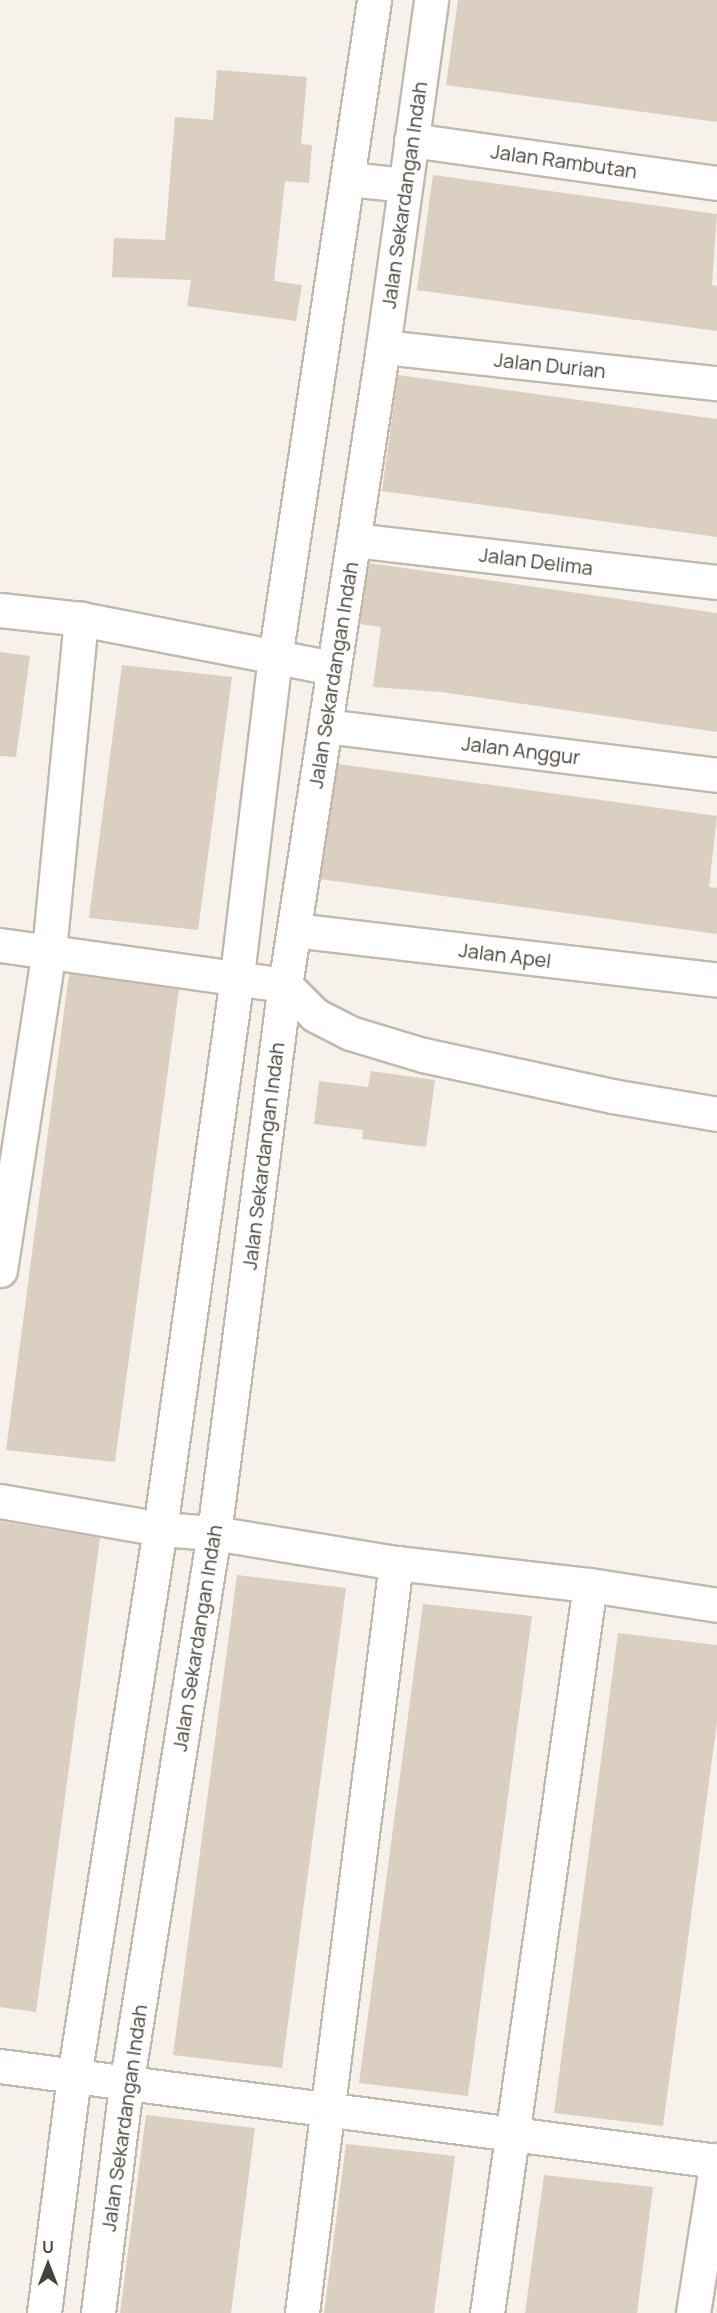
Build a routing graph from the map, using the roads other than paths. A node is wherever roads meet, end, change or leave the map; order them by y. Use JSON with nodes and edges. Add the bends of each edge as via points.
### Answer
{"nodes":[{"id":1,"x":374,"y":0,"type":"edge"},
{"id":2,"x":431,"y":0,"type":"edge"},
{"id":3,"x":411,"y":140,"type":"junction"},
{"id":4,"x":349,"y":179,"type":"junction"},
{"id":5,"x":717,"y":183,"type":"edge"},
{"id":6,"x":404,"y":185,"type":"junction"},
{"id":7,"x":383,"y":347,"type":"junction"},
{"id":8,"x":717,"y":382,"type":"edge"},
{"id":9,"x":354,"y":540,"type":"junction"},
{"id":10,"x":717,"y":582,"type":"edge"},
{"id":11,"x":0,"y":610,"type":"edge"},
{"id":12,"x":81,"y":619,"type":"junction"},
{"id":13,"x":275,"y":658,"type":"junction"},
{"id":14,"x":332,"y":668,"type":"junction"},
{"id":15,"x":325,"y":726,"type":"junction"},
{"id":16,"x":717,"y":775,"type":"edge"},
{"id":17,"x":294,"y":930,"type":"junction"},
{"id":18,"x":0,"y":945,"type":"edge"},
{"id":19,"x":49,"y":951,"type":"junction"},
{"id":20,"x":237,"y":975,"type":"junction"},
{"id":21,"x":717,"y":980,"type":"edge"},
{"id":22,"x":285,"y":985,"type":"junction"},
{"id":23,"x":717,"y":1114,"type":"edge"},
{"id":24,"x":0,"y":1270,"type":"edge"},
{"id":25,"x":0,"y":1501,"type":"edge"},
{"id":26,"x":160,"y":1529,"type":"junction"},
{"id":27,"x":214,"y":1533,"type":"junction"},
{"id":28,"x":396,"y":1563,"type":"junction"},
{"id":29,"x":590,"y":1585,"type":"junction"},
{"id":30,"x":717,"y":1605,"type":"edge"},
{"id":31,"x":0,"y":2066,"type":"edge"},
{"id":32,"x":74,"y":2077,"type":"junction"},
{"id":33,"x":126,"y":2086,"type":"junction"},
{"id":34,"x":329,"y":2113,"type":"junction"},
{"id":35,"x":513,"y":2133,"type":"junction"},
{"id":36,"x":717,"y":2160,"type":"edge"},
{"id":37,"x":44,"y":2313,"type":"edge"},
{"id":38,"x":98,"y":2313,"type":"edge"},
{"id":39,"x":302,"y":2313,"type":"edge"},
{"id":40,"x":487,"y":2313,"type":"edge"},
{"id":41,"x":693,"y":2313,"type":"edge"}],
"edges":[{"from":1,"to":4,"type":"street"},
{"from":2,"to":3,"type":"street","name":"Jalan Sekardangan Indah"},
{"from":3,"to":5,"type":"street","name":"Jalan Rambutan"},
{"from":3,"to":6,"type":"street","name":"Jalan Sekardangan Indah"},
{"from":4,"to":6,"type":"street"},
{"from":4,"to":13,"type":"street"},
{"from":6,"to":7,"type":"street","name":"Jalan Sekardangan Indah"},
{"from":7,"to":8,"type":"street","name":"Jalan Durian"},
{"from":7,"to":9,"type":"street","name":"Jalan Sekardangan Indah"},
{"from":9,"to":10,"type":"street","name":"Jalan Delima"},
{"from":9,"to":14,"type":"street","name":"Jalan Sekardangan Indah"},
{"from":11,"to":12,"type":"street"},
{"from":12,"to":13,"type":"street"},
{"from":12,"to":19,"type":"street"},
{"from":13,"to":14,"type":"street"},
{"from":13,"to":20,"type":"street"},
{"from":14,"to":15,"type":"street","name":"Jalan Sekardangan Indah"},
{"from":15,"to":16,"type":"street","name":"Jalan Anggur"},
{"from":15,"to":17,"type":"street","name":"Jalan Sekardangan Indah"},
{"from":17,"to":21,"type":"street","name":"Jalan Apel"},
{"from":17,"to":22,"type":"street","name":"Jalan Sekardangan Indah"},
{"from":18,"to":19,"type":"street"},
{"from":19,"to":20,"type":"street"},
{"from":19,"to":24,"type":"street"},
{"from":20,"to":22,"type":"street"},
{"from":20,"to":26,"type":"street"},
{"from":22,"to":23,"type":"street","via":[[315,1015],[350,1033],[423,1055]]},
{"from":22,"to":27,"type":"street","name":"Jalan Sekardangan Indah"},
{"from":25,"to":26,"type":"street"},
{"from":26,"to":27,"type":"street"},
{"from":26,"to":32,"type":"street"},
{"from":27,"to":28,"type":"street"},
{"from":27,"to":33,"type":"street","name":"Jalan Sekardangan Indah"},
{"from":28,"to":29,"type":"street"},
{"from":28,"to":34,"type":"street"},
{"from":29,"to":30,"type":"street"},
{"from":29,"to":35,"type":"street"},
{"from":31,"to":32,"type":"street"},
{"from":32,"to":33,"type":"street"},
{"from":32,"to":37,"type":"street"},
{"from":33,"to":34,"type":"street"},
{"from":33,"to":38,"type":"street","name":"Jalan Sekardangan Indah"},
{"from":34,"to":35,"type":"street"},
{"from":34,"to":39,"type":"street"},
{"from":35,"to":36,"type":"street"},
{"from":35,"to":40,"type":"street"},
{"from":36,"to":41,"type":"street"}]}
